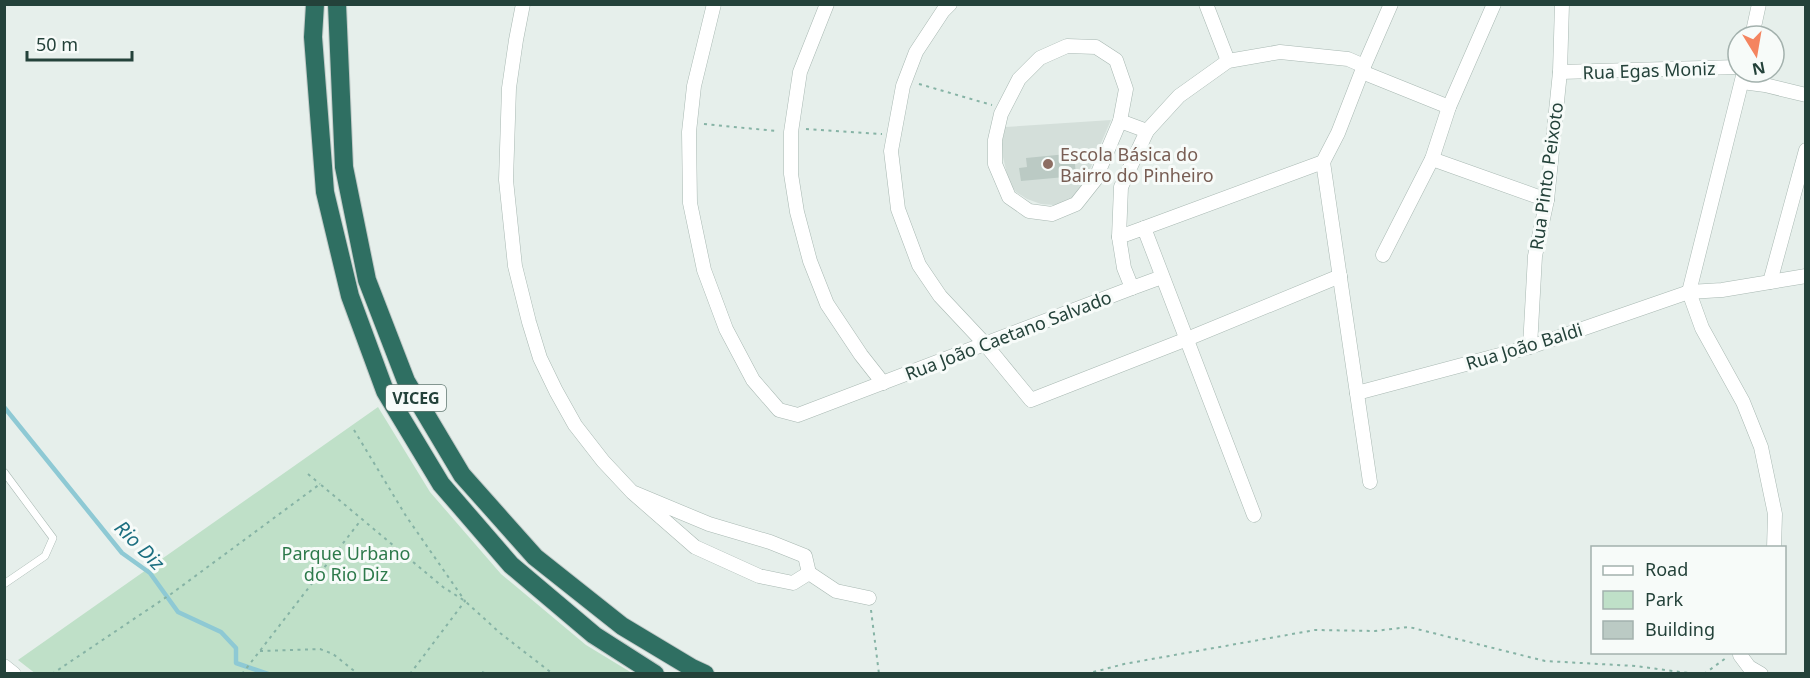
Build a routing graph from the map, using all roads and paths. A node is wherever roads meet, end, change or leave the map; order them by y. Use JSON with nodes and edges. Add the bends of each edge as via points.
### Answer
{"nodes":[{"id":1,"x":315,"y":4,"type":"edge"},
{"id":2,"x":337,"y":4,"type":"edge"},
{"id":3,"x":524,"y":4,"type":"edge"},
{"id":4,"x":714,"y":4,"type":"edge"},
{"id":5,"x":828,"y":4,"type":"edge"},
{"id":6,"x":950,"y":4,"type":"edge"},
{"id":7,"x":1206,"y":4,"type":"edge"},
{"id":8,"x":1391,"y":4,"type":"edge"},
{"id":9,"x":1494,"y":4,"type":"edge"},
{"id":10,"x":1562,"y":4,"type":"edge"},
{"id":11,"x":1759,"y":4,"type":"edge"},
{"id":12,"x":1755,"y":24,"type":"edge"},
{"id":13,"x":1228,"y":61,"type":"junction"},
{"id":14,"x":1726,"y":67,"type":"edge"},
{"id":15,"x":1363,"y":69,"type":"junction"},
{"id":16,"x":1560,"y":72,"type":"junction"},
{"id":17,"x":905,"y":80,"type":"junction"},
{"id":18,"x":1741,"y":84,"type":"edge"},
{"id":19,"x":1762,"y":84,"type":"edge"},
{"id":20,"x":1806,"y":95,"type":"edge"},
{"id":21,"x":1449,"y":107,"type":"junction"},
{"id":22,"x":1004,"y":108,"type":"junction"},
{"id":23,"x":1120,"y":121,"type":"junction"},
{"id":24,"x":690,"y":123,"type":"junction"},
{"id":25,"x":791,"y":130,"type":"junction"},
{"id":26,"x":1147,"y":131,"type":"junction"},
{"id":27,"x":894,"y":135,"type":"junction"},
{"id":28,"x":1806,"y":150,"type":"edge"},
{"id":29,"x":1432,"y":159,"type":"junction"},
{"id":30,"x":1323,"y":162,"type":"junction"},
{"id":31,"x":1095,"y":180,"type":"junction"},
{"id":32,"x":1121,"y":187,"type":"junction"},
{"id":33,"x":1799,"y":199,"type":"edge"},
{"id":34,"x":1547,"y":200,"type":"junction"},
{"id":35,"x":1144,"y":228,"type":"junction"},
{"id":36,"x":1119,"y":237,"type":"junction"},
{"id":37,"x":1383,"y":255,"type":"dead end"},
{"id":38,"x":1340,"y":276,"type":"junction"},
{"id":39,"x":1806,"y":276,"type":"edge"},
{"id":40,"x":1162,"y":277,"type":"junction"},
{"id":41,"x":1770,"y":282,"type":"junction"},
{"id":42,"x":1132,"y":288,"type":"junction"},
{"id":43,"x":1689,"y":292,"type":"junction"},
{"id":44,"x":1187,"y":339,"type":"junction"},
{"id":45,"x":985,"y":344,"type":"junction"},
{"id":46,"x":1530,"y":347,"type":"junction"},
{"id":47,"x":883,"y":382,"type":"junction"},
{"id":48,"x":1357,"y":393,"type":"junction"},
{"id":49,"x":354,"y":430,"type":"dead end"},
{"id":50,"x":4,"y":472,"type":"edge"},
{"id":51,"x":308,"y":474,"type":"dead end"},
{"id":52,"x":1370,"y":482,"type":"dead end"},
{"id":53,"x":320,"y":484,"type":"junction"},
{"id":54,"x":632,"y":492,"type":"junction"},
{"id":55,"x":1254,"y":515,"type":"dead end"},
{"id":56,"x":361,"y":519,"type":"junction"},
{"id":57,"x":1774,"y":546,"type":"edge"},
{"id":58,"x":809,"y":573,"type":"junction"},
{"id":59,"x":4,"y":584,"type":"edge"},
{"id":60,"x":869,"y":598,"type":"joint"},
{"id":61,"x":465,"y":601,"type":"junction"},
{"id":62,"x":259,"y":651,"type":"junction"},
{"id":63,"x":1740,"y":654,"type":"edge"},
{"id":64,"x":4,"y":666,"type":"edge"},
{"id":65,"x":482,"y":672,"type":"dead end"},
{"id":66,"x":14,"y":674,"type":"edge"},
{"id":67,"x":52,"y":674,"type":"edge"},
{"id":68,"x":242,"y":674,"type":"edge"},
{"id":69,"x":358,"y":674,"type":"edge"},
{"id":70,"x":410,"y":674,"type":"edge"},
{"id":71,"x":487,"y":674,"type":"edge"},
{"id":72,"x":553,"y":674,"type":"edge"},
{"id":73,"x":656,"y":674,"type":"edge"},
{"id":74,"x":705,"y":674,"type":"edge"},
{"id":75,"x":879,"y":674,"type":"edge"},
{"id":76,"x":1086,"y":674,"type":"edge"},
{"id":77,"x":1696,"y":674,"type":"edge"},
{"id":78,"x":1704,"y":674,"type":"edge"},
{"id":79,"x":1761,"y":674,"type":"edge"}],
"edges":[{"from":1,"to":73,"type":"highway","number":"VICEG","via":[[313,37],[325,192],[350,296],[385,391],[441,484],[511,565],[594,635]]},
{"from":2,"to":74,"type":"highway","number":"VICEG","via":[[344,167],[367,280],[406,381],[462,475],[535,557],[622,626]]},
{"from":3,"to":54,"type":"street","via":[[509,88],[506,133],[506,180],[515,266],[538,349],[556,391],[575,425]]},
{"from":4,"to":24,"type":"street","name":"Rua João Caetano Salvado","via":[[694,86]]},
{"from":5,"to":25,"type":"street","via":[[800,72]]},
{"from":6,"to":17,"type":"street","via":[[916,52]]},
{"from":7,"to":13,"type":"street"},
{"from":8,"to":15,"type":"street"},
{"from":9,"to":21,"type":"street"},
{"from":10,"to":16,"type":"street","name":"Rua Pinto Peixoto"},
{"from":11,"to":12,"type":"street"},
{"from":13,"to":15,"type":"street","via":[[1280,52],[1348,59]]},
{"from":13,"to":26,"type":"street","via":[[1179,96]]},
{"from":14,"to":16,"type":"street","name":"Rua Egas Moniz"},
{"from":15,"to":21,"type":"street"},
{"from":15,"to":30,"type":"street"},
{"from":16,"to":34,"type":"street","name":"Rua Pinto Peixoto"},
{"from":17,"to":22,"type":"path"},
{"from":17,"to":27,"type":"street"},
{"from":18,"to":43,"type":"street"},
{"from":19,"to":20,"type":"street"},
{"from":21,"to":29,"type":"street"},
{"from":22,"to":23,"type":"street","via":[[1019,80],[1040,58],[1067,46],[1096,47],[1116,60],[1126,89]]},
{"from":22,"to":31,"type":"street","via":[[995,141],[995,164],[1009,196],[1029,211],[1052,214],[1076,204]]},
{"from":23,"to":26,"type":"street"},
{"from":23,"to":31,"type":"street"},
{"from":24,"to":25,"type":"path"},
{"from":24,"to":47,"type":"street","name":"Rua João Caetano Salvado","via":[[690,203],[704,270],[726,329],[753,380],[779,410],[798,415]]},
{"from":25,"to":27,"type":"path"},
{"from":25,"to":47,"type":"street","via":[[791,174],[810,261],[827,304]]},
{"from":26,"to":32,"type":"street"},
{"from":27,"to":45,"type":"street","via":[[891,151],[898,209],[920,265],[940,297]]},
{"from":28,"to":33,"type":"street"},
{"from":29,"to":34,"type":"street"},
{"from":29,"to":37,"type":"street"},
{"from":30,"to":35,"type":"street"},
{"from":30,"to":38,"type":"street"},
{"from":31,"to":32,"type":"street"},
{"from":32,"to":36,"type":"street"},
{"from":33,"to":41,"type":"street"},
{"from":34,"to":46,"type":"street","name":"Rua Pinto Peixoto","via":[[1535,256]]},
{"from":35,"to":36,"type":"street"},
{"from":35,"to":40,"type":"street"},
{"from":36,"to":42,"type":"street"},
{"from":38,"to":44,"type":"street"},
{"from":38,"to":48,"type":"street"},
{"from":39,"to":41,"type":"street","name":"Rua João Baldi"},
{"from":40,"to":42,"type":"street","name":"Rua João Caetano Salvado"},
{"from":40,"to":44,"type":"street"},
{"from":41,"to":43,"type":"street","name":"Rua João Baldi"},
{"from":42,"to":45,"type":"street","name":"Rua João Caetano Salvado"},
{"from":43,"to":46,"type":"street","name":"Rua João Baldi"},
{"from":43,"to":57,"type":"street","via":[[1702,328],[1743,402],[1761,447],[1775,514]]},
{"from":44,"to":45,"type":"street","via":[[1031,400]]},
{"from":44,"to":55,"type":"street"},
{"from":45,"to":47,"type":"street","name":"Rua João Caetano Salvado"},
{"from":46,"to":48,"type":"street","name":"Rua João Baldi"},
{"from":48,"to":52,"type":"street"},
{"from":49,"to":61,"type":"path","via":[[406,516]]},
{"from":50,"to":59,"type":"lane","via":[[53,538],[45,556]]},
{"from":51,"to":53,"type":"path"},
{"from":53,"to":56,"type":"path"},
{"from":53,"to":67,"type":"path","via":[[171,594]]},
{"from":54,"to":58,"type":"street","via":[[709,524],[805,556]]},
{"from":54,"to":58,"type":"street","via":[[695,547],[759,576],[793,583]]},
{"from":56,"to":61,"type":"path"},
{"from":56,"to":62,"type":"path"},
{"from":58,"to":60,"type":"street","via":[[836,591]]},
{"from":60,"to":75,"type":"path"},
{"from":61,"to":70,"type":"path"},
{"from":61,"to":72,"type":"path"},
{"from":62,"to":68,"type":"path"},
{"from":62,"to":69,"type":"path","via":[[320,650],[333,654]]},
{"from":63,"to":78,"type":"path","via":[[1723,659]]},
{"from":63,"to":79,"type":"street","via":[[1749,667]]},
{"from":64,"to":66,"type":"street"},
{"from":65,"to":71,"type":"path"},
{"from":76,"to":77,"type":"path","via":[[1315,630],[1409,627],[1545,661]]}]}
